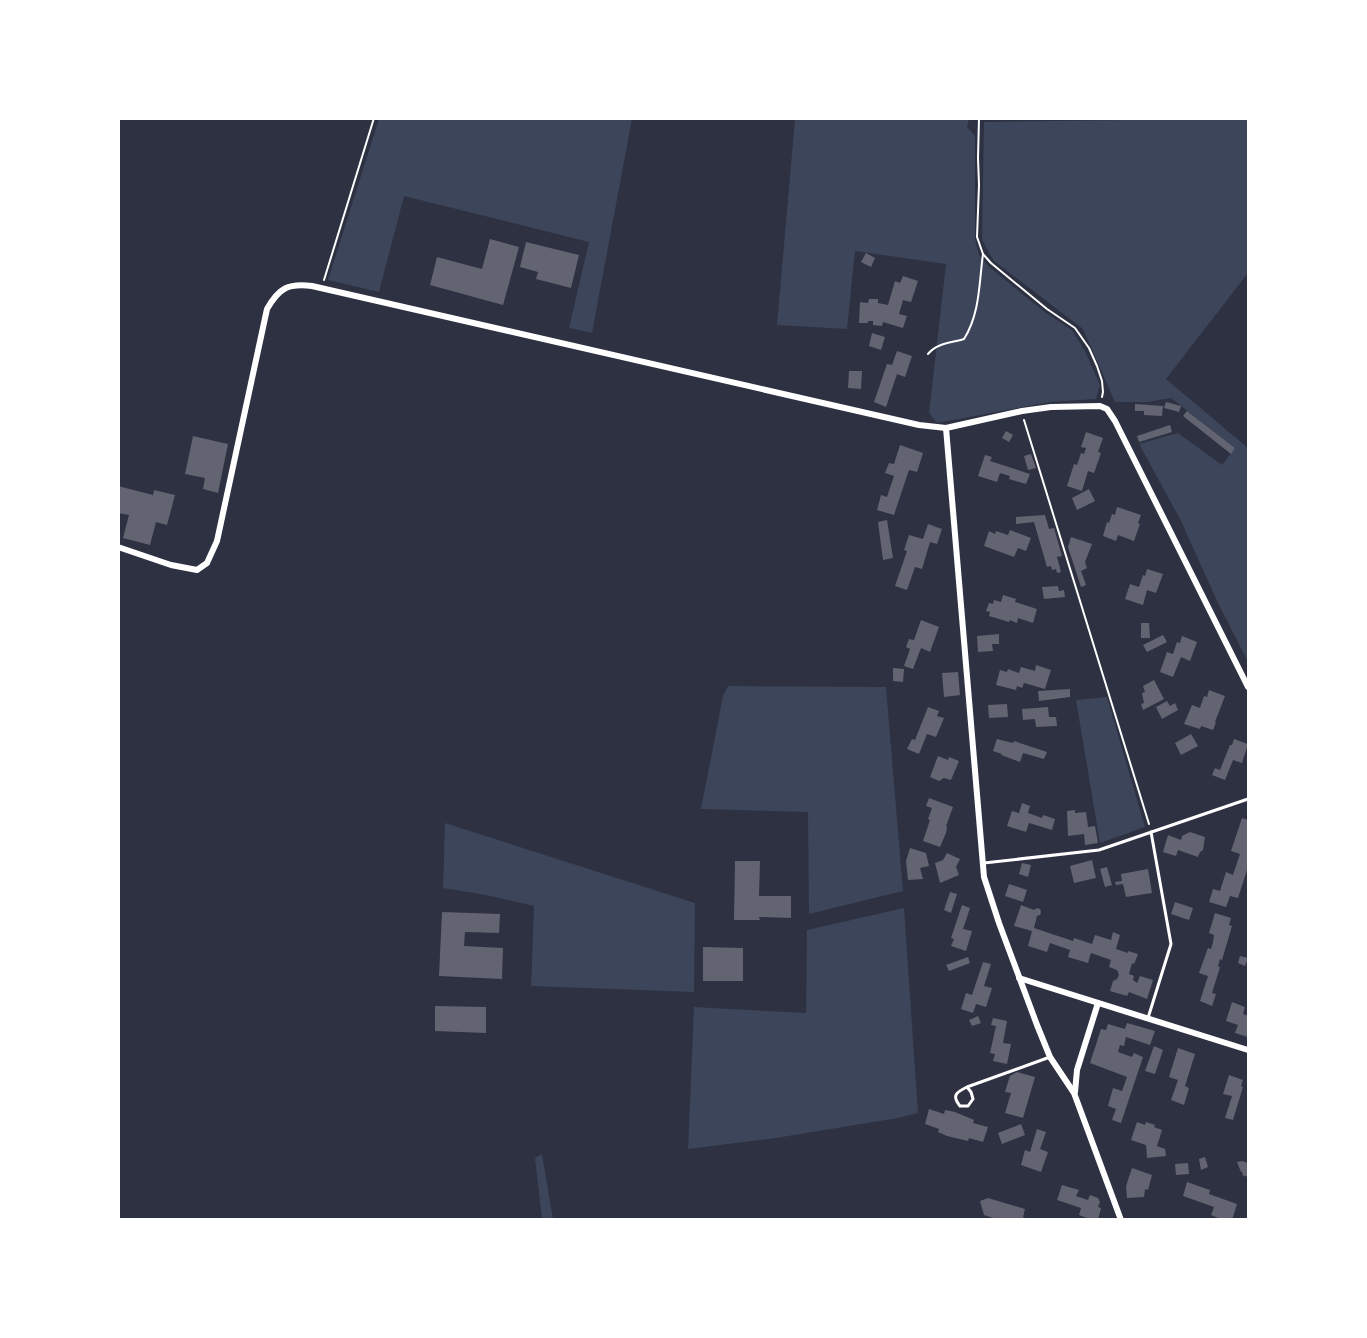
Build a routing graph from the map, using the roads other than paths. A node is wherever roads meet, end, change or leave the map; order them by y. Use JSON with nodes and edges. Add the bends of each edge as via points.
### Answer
{"nodes":[{"id":1,"x":946,"y":428,"type":"junction"},
{"id":2,"x":118,"y":548,"type":"edge"},
{"id":3,"x":1248,"y":687,"type":"edge"},
{"id":4,"x":1248,"y":799,"type":"edge"},
{"id":5,"x":1151,"y":832,"type":"junction"},
{"id":6,"x":982,"y":863,"type":"junction"},
{"id":7,"x":1019,"y":978,"type":"junction"},
{"id":8,"x":1098,"y":1003,"type":"junction"},
{"id":9,"x":1148,"y":1018,"type":"junction"},
{"id":10,"x":1248,"y":1050,"type":"edge"},
{"id":11,"x":1050,"y":1057,"type":"junction"},
{"id":12,"x":967,"y":1087,"type":"junction"},
{"id":13,"x":1074,"y":1093,"type":"junction"},
{"id":14,"x":1121,"y":1220,"type":"edge"}],
"edges":[{"from":1,"to":2,"type":"street","via":[[297,284],[274,297],[267,309],[217,541],[207,563],[197,570]]},
{"from":1,"to":3,"type":"street","via":[[1051,407],[1107,409]]},
{"from":1,"to":6,"type":"street"},
{"from":4,"to":5,"type":"lane"},
{"from":5,"to":6,"type":"lane","via":[[1099,850]]},
{"from":5,"to":9,"type":"lane","via":[[1171,944]]},
{"from":6,"to":7,"type":"street"},
{"from":7,"to":8,"type":"street"},
{"from":7,"to":11,"type":"street"},
{"from":8,"to":9,"type":"street"},
{"from":8,"to":13,"type":"street","via":[[1077,1070]]},
{"from":9,"to":10,"type":"street"},
{"from":11,"to":12,"type":"lane"},
{"from":11,"to":13,"type":"street"},
{"from":12,"to":12,"type":"lane","via":[[956,1095],[960,1106],[968,1106],[972,1099]]},
{"from":13,"to":14,"type":"street"}]}
